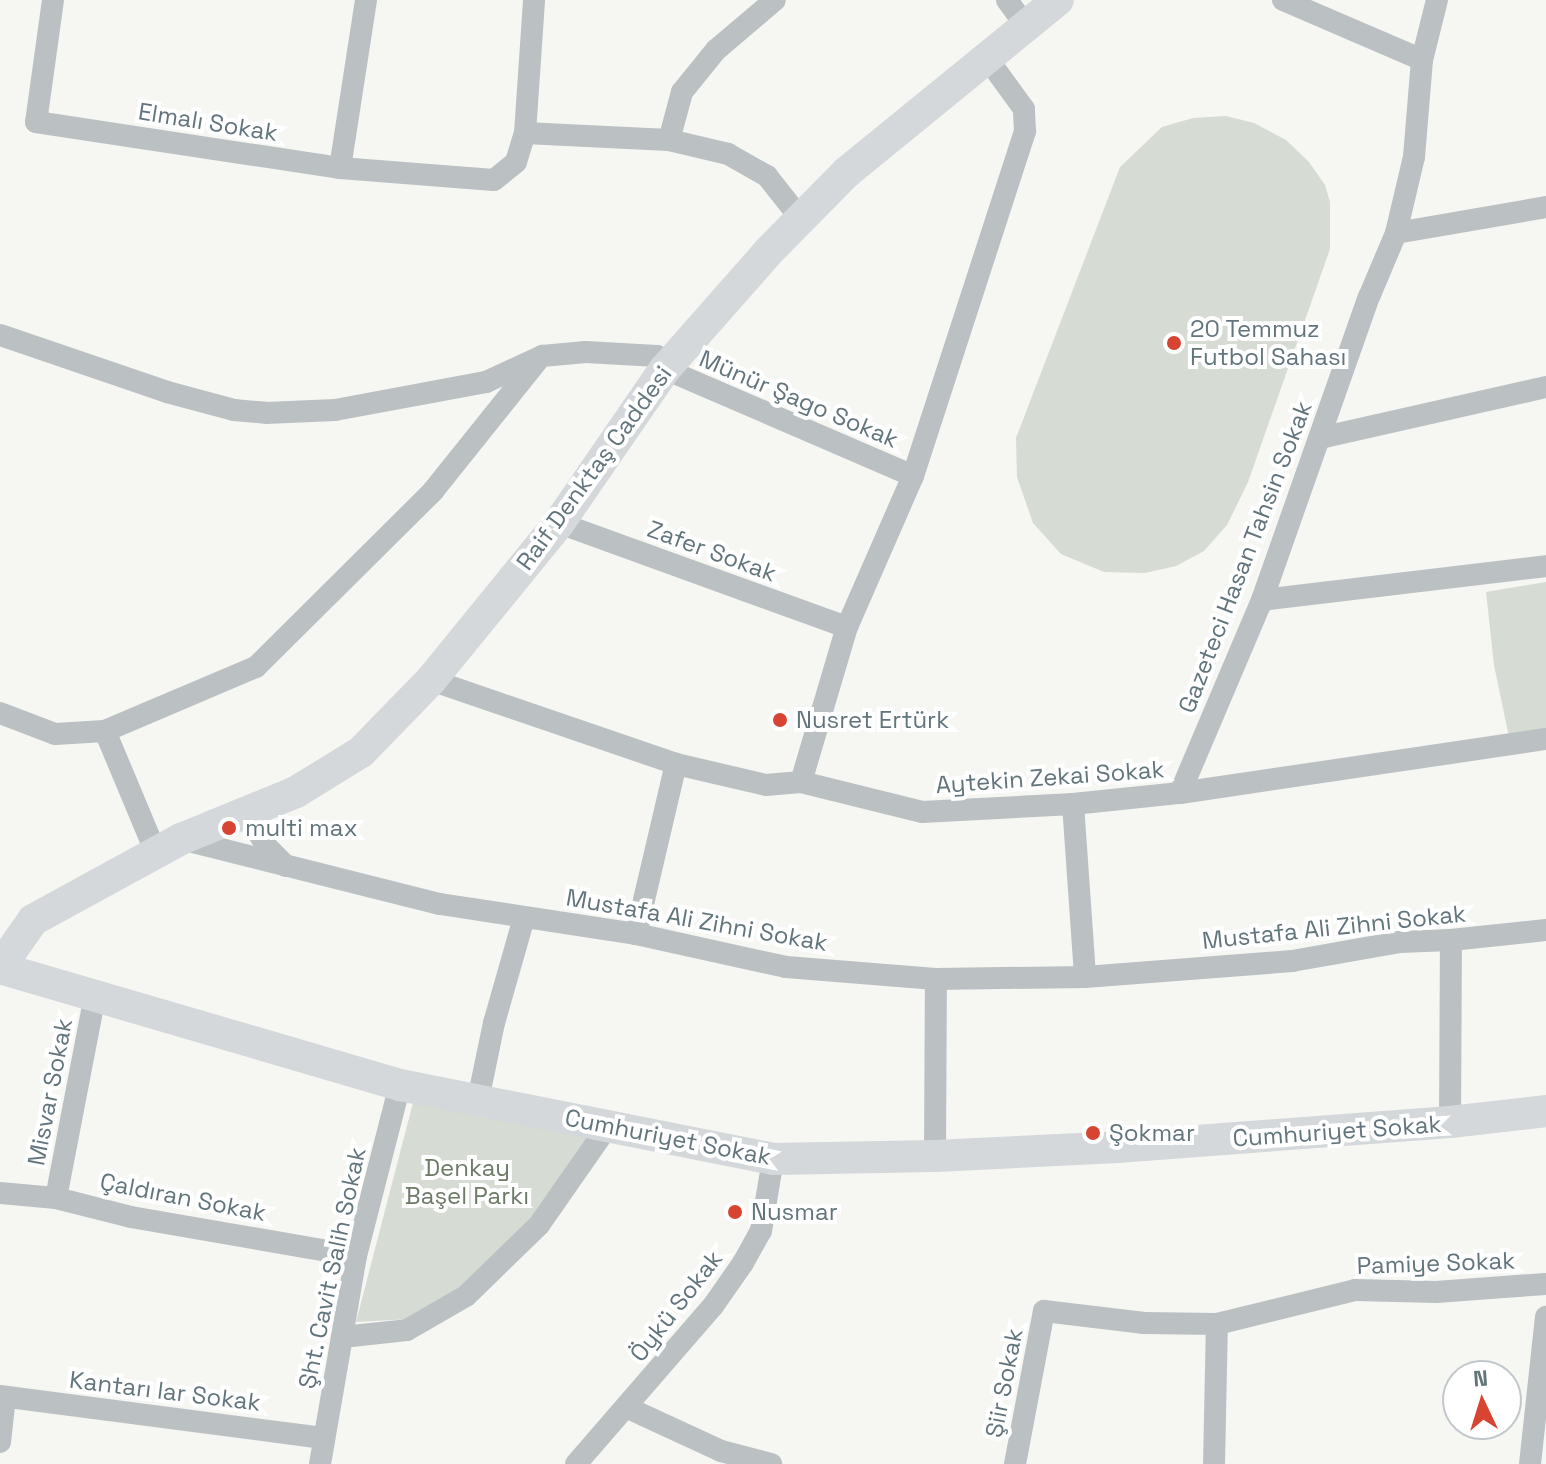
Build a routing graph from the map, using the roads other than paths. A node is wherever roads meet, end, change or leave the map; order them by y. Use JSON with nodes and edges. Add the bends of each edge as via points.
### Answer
{"nodes":[{"id":1,"x":53,"y":0,"type":"edge"},
{"id":2,"x":366,"y":0,"type":"edge"},
{"id":3,"x":534,"y":0,"type":"edge"},
{"id":4,"x":775,"y":0,"type":"edge"},
{"id":5,"x":1007,"y":0,"type":"edge"},
{"id":6,"x":1058,"y":0,"type":"edge"},
{"id":7,"x":1283,"y":0,"type":"edge"},
{"id":8,"x":1437,"y":0,"type":"edge"},
{"id":9,"x":1026,"y":26,"type":"junction"},
{"id":10,"x":987,"y":58,"type":"junction"},
{"id":11,"x":1422,"y":60,"type":"junction"},
{"id":12,"x":525,"y":133,"type":"junction"},
{"id":13,"x":669,"y":140,"type":"junction"},
{"id":14,"x":340,"y":168,"type":"junction"},
{"id":15,"x":1546,"y":207,"type":"edge"},
{"id":16,"x":801,"y":219,"type":"junction"},
{"id":17,"x":1396,"y":233,"type":"junction"},
{"id":18,"x":0,"y":335,"type":"edge"},
{"id":19,"x":542,"y":356,"type":"junction"},
{"id":20,"x":665,"y":369,"type":"junction"},
{"id":21,"x":1546,"y":387,"type":"edge"},
{"id":22,"x":1320,"y":438,"type":"junction"},
{"id":23,"x":913,"y":476,"type":"junction"},
{"id":24,"x":559,"y":523,"type":"junction"},
{"id":25,"x":1546,"y":566,"type":"edge"},
{"id":26,"x":1262,"y":600,"type":"junction"},
{"id":27,"x":847,"y":627,"type":"junction"},
{"id":28,"x":431,"y":680,"type":"junction"},
{"id":29,"x":0,"y":713,"type":"edge"},
{"id":30,"x":105,"y":731,"type":"junction"},
{"id":31,"x":1546,"y":739,"type":"edge"},
{"id":32,"x":676,"y":764,"type":"junction"},
{"id":33,"x":801,"y":782,"type":"junction"},
{"id":34,"x":1180,"y":793,"type":"junction"},
{"id":35,"x":1073,"y":804,"type":"junction"},
{"id":36,"x":251,"y":810,"type":"junction"},
{"id":37,"x":168,"y":846,"type":"junction"},
{"id":38,"x":287,"y":867,"type":"junction"},
{"id":39,"x":99,"y":884,"type":"junction"},
{"id":40,"x":524,"y":918,"type":"junction"},
{"id":41,"x":1546,"y":930,"type":"edge"},
{"id":42,"x":636,"y":934,"type":"junction"},
{"id":43,"x":1451,"y":940,"type":"junction"},
{"id":44,"x":0,"y":968,"type":"edge"},
{"id":45,"x":1085,"y":977,"type":"junction"},
{"id":46,"x":35,"y":978,"type":"junction"},
{"id":47,"x":936,"y":979,"type":"junction"},
{"id":48,"x":95,"y":995,"type":"junction"},
{"id":49,"x":400,"y":1085,"type":"junction"},
{"id":50,"x":478,"y":1100,"type":"junction"},
{"id":51,"x":1546,"y":1111,"type":"edge"},
{"id":52,"x":1450,"y":1122,"type":"junction"},
{"id":53,"x":608,"y":1126,"type":"junction"},
{"id":54,"x":935,"y":1156,"type":"junction"},
{"id":55,"x":773,"y":1159,"type":"junction"},
{"id":56,"x":0,"y":1193,"type":"edge"},
{"id":57,"x":56,"y":1198,"type":"junction"},
{"id":58,"x":356,"y":1256,"type":"junction"},
{"id":59,"x":1546,"y":1284,"type":"edge"},
{"id":60,"x":1044,"y":1311,"type":"joint"},
{"id":61,"x":1546,"y":1317,"type":"edge"},
{"id":62,"x":1217,"y":1324,"type":"junction"},
{"id":63,"x":342,"y":1337,"type":"junction"},
{"id":64,"x":3,"y":1396,"type":"edge"},
{"id":65,"x":628,"y":1408,"type":"junction"},
{"id":66,"x":323,"y":1438,"type":"junction"},
{"id":67,"x":0,"y":1442,"type":"edge"},
{"id":68,"x":320,"y":1464,"type":"edge"},
{"id":69,"x":576,"y":1464,"type":"edge"},
{"id":70,"x":771,"y":1464,"type":"edge"},
{"id":71,"x":1015,"y":1464,"type":"edge"},
{"id":72,"x":1214,"y":1464,"type":"edge"},
{"id":73,"x":1530,"y":1464,"type":"edge"}],
"edges":[{"from":1,"to":14,"type":"street","name":"Elmalı Sokak","via":[[36,122]]},
{"from":2,"to":14,"type":"street"},
{"from":3,"to":12,"type":"street"},
{"from":4,"to":13,"type":"street","via":[[716,50],[682,92]]},
{"from":5,"to":9,"type":"street"},
{"from":6,"to":9,"type":"street","name":"Raif Denktaş Caddesi"},
{"from":7,"to":11,"type":"street"},
{"from":8,"to":11,"type":"street","name":"Gazeteci Hasan Tahsin Sokak"},
{"from":9,"to":10,"type":"street","name":"Raif Denktaş Caddesi"},
{"from":10,"to":16,"type":"street","name":"Raif Denktaş Caddesi","via":[[847,172]]},
{"from":10,"to":23,"type":"street","via":[[1024,109],[1025,131]]},
{"from":11,"to":17,"type":"street","name":"Gazeteci Hasan Tahsin Sokak","via":[[1414,157]]},
{"from":12,"to":13,"type":"street"},
{"from":12,"to":14,"type":"street","name":"Elmalı Sokak","via":[[516,162],[494,180]]},
{"from":13,"to":16,"type":"street","via":[[728,154],[767,176]]},
{"from":15,"to":17,"type":"street"},
{"from":16,"to":20,"type":"street","name":"Raif Denktaş Caddesi"},
{"from":17,"to":22,"type":"street","name":"Gazeteci Hasan Tahsin Sokak"},
{"from":18,"to":19,"type":"street","via":[[167,392],[266,413],[335,410],[486,382]]},
{"from":19,"to":20,"type":"street","name":"Münür Şago Sokak","via":[[635,353],[657,356]]},
{"from":19,"to":30,"type":"street","via":[[433,491],[256,667]]},
{"from":20,"to":23,"type":"street","name":"Münür Şago Sokak"},
{"from":20,"to":24,"type":"street","name":"Raif Denktaş Caddesi"},
{"from":21,"to":22,"type":"street"},
{"from":22,"to":26,"type":"street","name":"Gazeteci Hasan Tahsin Sokak"},
{"from":23,"to":27,"type":"street"},
{"from":24,"to":27,"type":"street","name":"Zafer Sokak"},
{"from":24,"to":28,"type":"street","name":"Raif Denktaş Caddesi"},
{"from":25,"to":26,"type":"street"},
{"from":26,"to":34,"type":"street","name":"Gazeteci Hasan Tahsin Sokak"},
{"from":27,"to":33,"type":"street"},
{"from":28,"to":32,"type":"street","name":"Aytekin Zekai Sokak"},
{"from":28,"to":36,"type":"street","name":"Raif Denktaş Caddesi","via":[[361,752],[296,792]]},
{"from":29,"to":30,"type":"street","via":[[55,734]]},
{"from":30,"to":37,"type":"street"},
{"from":31,"to":34,"type":"street","name":"Aytekin Zekai Sokak"},
{"from":32,"to":33,"type":"street","name":"Aytekin Zekai Sokak","via":[[766,785]]},
{"from":32,"to":42,"type":"street"},
{"from":33,"to":35,"type":"street","name":"Aytekin Zekai Sokak","via":[[922,812]]},
{"from":34,"to":35,"type":"street","name":"Aytekin Zekai Sokak"},
{"from":35,"to":45,"type":"street"},
{"from":36,"to":37,"type":"street","name":"Raif Denktaş Caddesi"},
{"from":36,"to":38,"type":"street","via":[[267,847]]},
{"from":37,"to":38,"type":"street","name":"Mustafa Ali Zihni Sokak"},
{"from":37,"to":39,"type":"street","name":"Raif Denktaş Caddesi"},
{"from":38,"to":40,"type":"street","name":"Mustafa Ali Zihni Sokak"},
{"from":39,"to":44,"type":"street","name":"Raif Denktaş Caddesi","via":[[33,920]]},
{"from":39,"to":46,"type":"street","name":"Raif Denktaş Caddesi","via":[[39,944]]},
{"from":40,"to":42,"type":"street","name":"Mustafa Ali Zihni Sokak"},
{"from":40,"to":50,"type":"street"},
{"from":41,"to":43,"type":"street","name":"Mustafa Ali Zihni Sokak"},
{"from":42,"to":47,"type":"street","name":"Mustafa Ali Zihni Sokak","via":[[786,967]]},
{"from":43,"to":45,"type":"street","name":"Mustafa Ali Zihni Sokak","via":[[1400,942],[1292,961]]},
{"from":43,"to":52,"type":"street"},
{"from":44,"to":46,"type":"street","name":"Cumhuriyet Sokak"},
{"from":45,"to":47,"type":"street","name":"Mustafa Ali Zihni Sokak"},
{"from":46,"to":48,"type":"street","name":"Cumhuriyet Sokak"},
{"from":47,"to":54,"type":"street"},
{"from":48,"to":49,"type":"street","name":"Cumhuriyet Sokak"},
{"from":48,"to":57,"type":"street","name":"Misvar Sokak"},
{"from":49,"to":50,"type":"street","name":"Cumhuriyet Sokak"},
{"from":49,"to":58,"type":"street","name":"Şht. Cavit Salih Sokak"},
{"from":50,"to":53,"type":"street","name":"Cumhuriyet Sokak"},
{"from":51,"to":52,"type":"street","name":"Cumhuriyet Sokak"},
{"from":52,"to":54,"type":"street","name":"Cumhuriyet Sokak"},
{"from":53,"to":55,"type":"street","name":"Cumhuriyet Sokak"},
{"from":53,"to":63,"type":"street","via":[[539,1225],[466,1296],[407,1330]]},
{"from":54,"to":55,"type":"street","name":"Cumhuriyet Sokak"},
{"from":55,"to":65,"type":"street","name":"Öykü Sokak","via":[[761,1231],[743,1263]]},
{"from":56,"to":57,"type":"street","name":"Çaldıran Sokak"},
{"from":57,"to":58,"type":"street","name":"Çaldıran Sokak","via":[[131,1217]]},
{"from":58,"to":63,"type":"street","name":"Şht. Cavit Salih Sokak"},
{"from":59,"to":62,"type":"street","name":"Pamiye Sokak","via":[[1436,1292],[1355,1290]]},
{"from":60,"to":62,"type":"street","name":"Pamiye Sokak","via":[[1144,1323]]},
{"from":60,"to":71,"type":"street","name":"Şiir Sokak"},
{"from":61,"to":73,"type":"street"},
{"from":62,"to":72,"type":"street"},
{"from":63,"to":66,"type":"street","name":"Şht. Cavit Salih Sokak"},
{"from":64,"to":66,"type":"street","name":"Kantarı lar Sokak"},
{"from":64,"to":67,"type":"street"},
{"from":65,"to":69,"type":"street","name":"Öykü Sokak"},
{"from":65,"to":70,"type":"street","via":[[721,1451]]},
{"from":66,"to":68,"type":"street","name":"Şht. Cavit Salih Sokak"}]}
